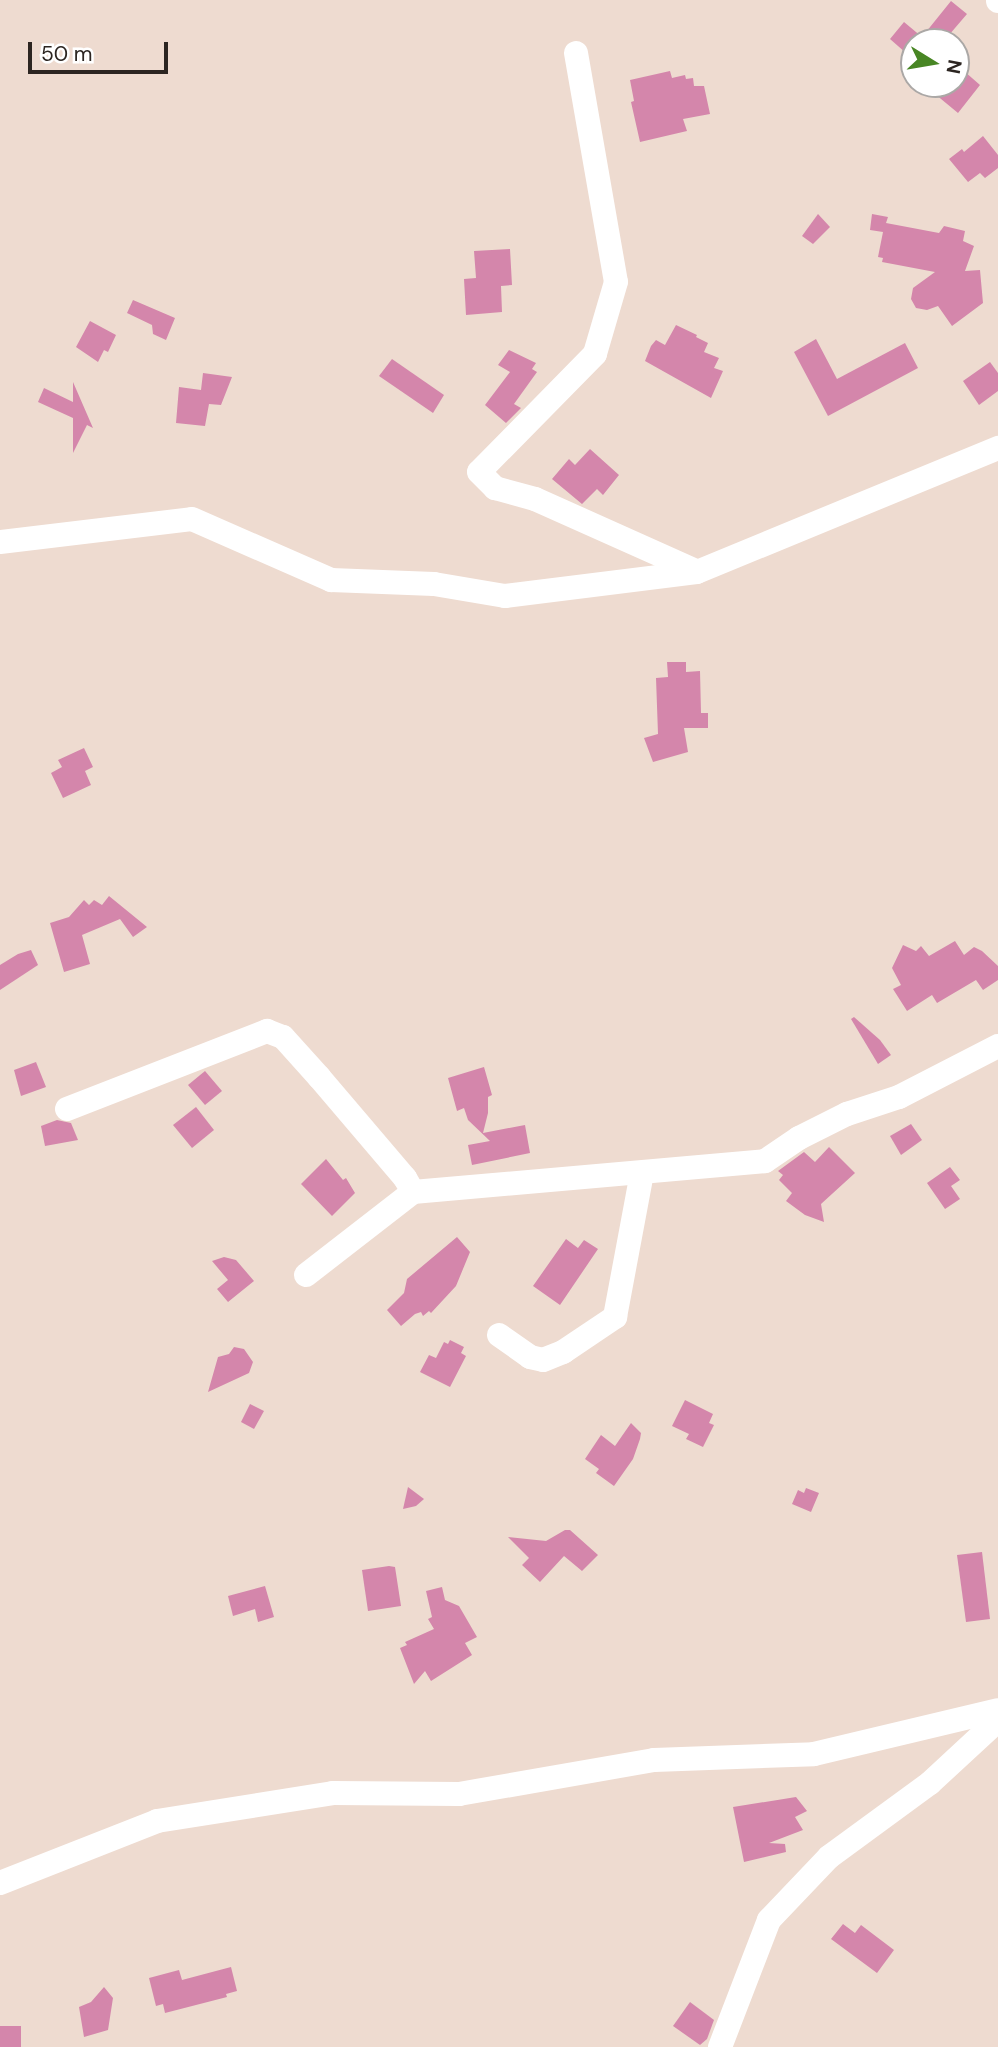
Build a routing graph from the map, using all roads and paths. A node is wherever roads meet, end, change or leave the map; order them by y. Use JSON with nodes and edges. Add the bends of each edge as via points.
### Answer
{"nodes":[{"id":1,"x":576,"y":53,"type":"dead end"},
{"id":2,"x":998,"y":448,"type":"edge"},
{"id":3,"x":0,"y":542,"type":"edge"},
{"id":4,"x":697,"y":572,"type":"junction"},
{"id":5,"x":998,"y":1046,"type":"edge"},
{"id":6,"x":67,"y":1109,"type":"dead end"},
{"id":7,"x":642,"y":1173,"type":"junction"},
{"id":8,"x":413,"y":1192,"type":"junction"},
{"id":9,"x":306,"y":1275,"type":"dead end"},
{"id":10,"x":499,"y":1335,"type":"dead end"},
{"id":11,"x":998,"y":1710,"type":"edge"},
{"id":12,"x":998,"y":1720,"type":"edge"},
{"id":13,"x":0,"y":1883,"type":"edge"},
{"id":14,"x":720,"y":2047,"type":"edge"}],
"edges":[{"from":1,"to":4,"type":"street","via":[[616,282],[595,354],[479,472],[495,488],[535,499]]},
{"from":2,"to":4,"type":"street"},
{"from":3,"to":4,"type":"street","via":[[192,519],[331,580],[434,583],[505,596]]},
{"from":5,"to":7,"type":"street","via":[[899,1097],[835,1120],[765,1161]]},
{"from":6,"to":8,"type":"street","via":[[267,1031],[282,1037],[319,1077]]},
{"from":7,"to":8,"type":"street"},
{"from":7,"to":10,"type":"street","via":[[615,1317],[543,1360],[530,1357]]},
{"from":8,"to":9,"type":"street"},
{"from":11,"to":13,"type":"street","via":[[814,1754],[654,1760],[459,1794],[333,1793],[157,1821]]},
{"from":12,"to":14,"type":"street","via":[[930,1783],[829,1857],[769,1920]]}]}
